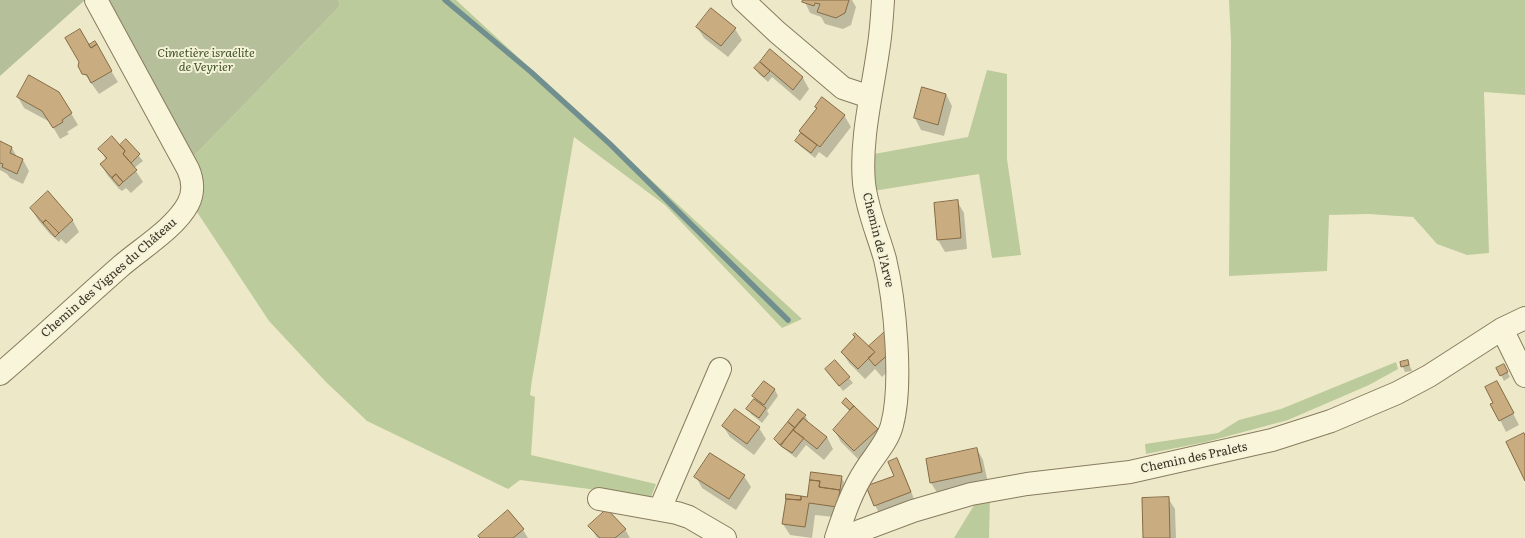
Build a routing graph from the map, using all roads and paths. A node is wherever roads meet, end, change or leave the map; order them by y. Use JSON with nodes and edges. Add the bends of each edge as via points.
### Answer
{"nodes":[{"id":1,"x":96,"y":0,"type":"edge"},
{"id":2,"x":743,"y":0,"type":"edge"},
{"id":3,"x":883,"y":0,"type":"edge"},
{"id":4,"x":870,"y":97,"type":"junction"},
{"id":5,"x":1525,"y":318,"type":"edge"},
{"id":6,"x":1502,"y":329,"type":"junction"},
{"id":7,"x":720,"y":369,"type":"dead end"},
{"id":8,"x":0,"y":374,"type":"edge"},
{"id":9,"x":1525,"y":376,"type":"edge"},
{"id":10,"x":599,"y":499,"type":"dead end"},
{"id":11,"x":660,"y":509,"type":"junction"},
{"id":12,"x":725,"y":538,"type":"edge"},
{"id":13,"x":836,"y":538,"type":"edge"},
{"id":14,"x":841,"y":538,"type":"edge"}],
"edges":[{"from":1,"to":8,"type":"street","name":"Chemin des Vignes du Château","via":[[188,169],[192,184],[191,196],[186,208],[173,223],[120,266]]},
{"from":2,"to":4,"type":"street","via":[[843,88]]},
{"from":3,"to":4,"type":"street","name":"Chemin de l'Arve","via":[[879,50]]},
{"from":4,"to":13,"type":"street","name":"Chemin de l'Arve","via":[[864,182],[889,281],[893,314],[896,400],[892,426],[854,489]]},
{"from":5,"to":6,"type":"street","name":"Chemin des Pralets"},
{"from":6,"to":9,"type":"street"},
{"from":6,"to":14,"type":"street","name":"Chemin des Pralets","via":[[1429,376],[1397,393],[1331,421],[1272,440],[1130,472],[1027,484],[971,494],[913,511]]},
{"from":7,"to":11,"type":"street"},
{"from":10,"to":11,"type":"street"},
{"from":11,"to":12,"type":"street","via":[[689,517]]}]}
